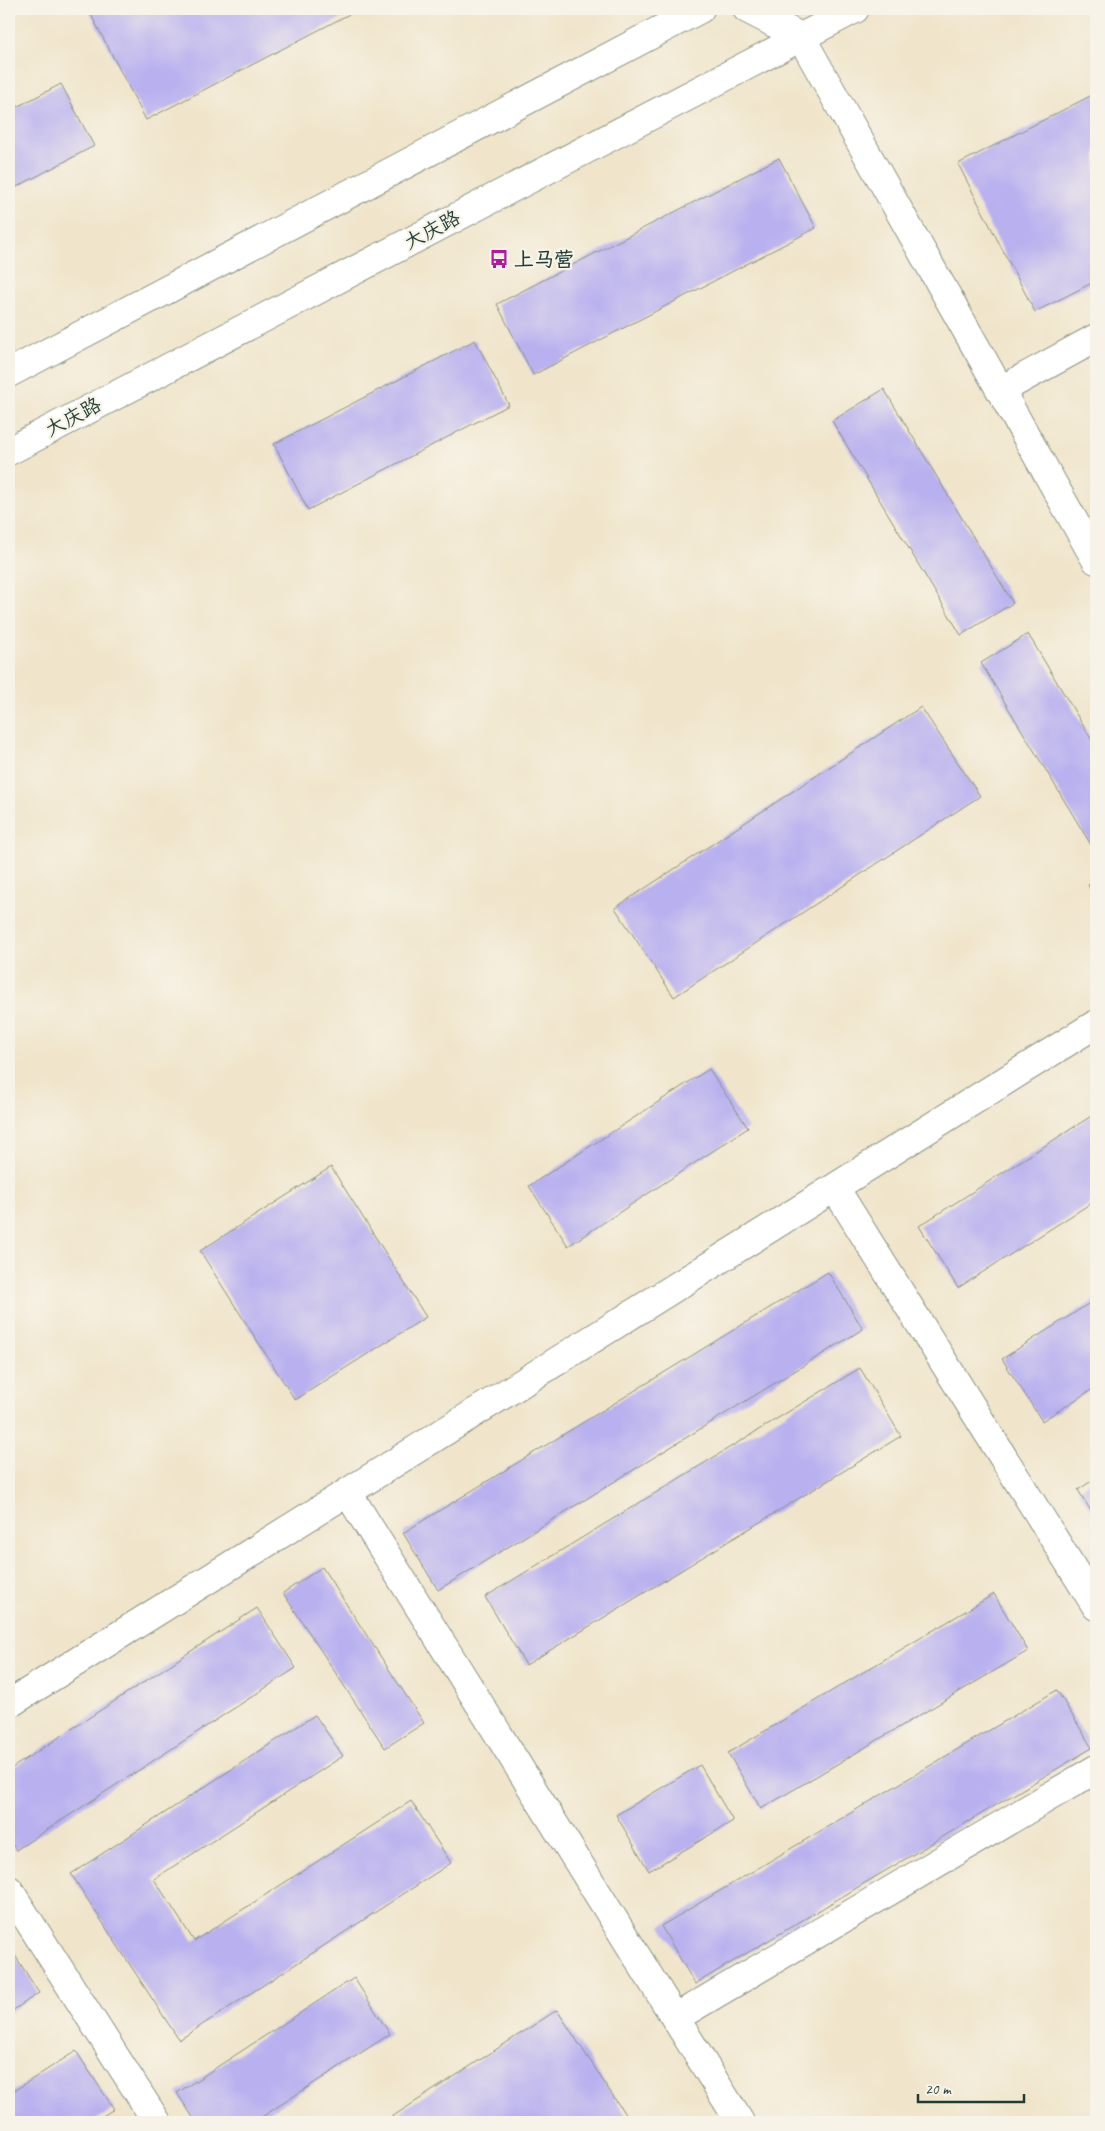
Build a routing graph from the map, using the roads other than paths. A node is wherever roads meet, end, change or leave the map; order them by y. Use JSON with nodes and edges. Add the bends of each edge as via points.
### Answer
{"nodes":[{"id":1,"x":700,"y":9,"type":"edge"},
{"id":2,"x":747,"y":9,"type":"edge"},
{"id":3,"x":855,"y":9,"type":"edge"},
{"id":4,"x":801,"y":37,"type":"junction"},
{"id":5,"x":1096,"y":338,"type":"edge"},
{"id":6,"x":9,"y":373,"type":"edge"},
{"id":7,"x":1001,"y":390,"type":"junction"},
{"id":8,"x":9,"y":451,"type":"edge"},
{"id":9,"x":1096,"y":560,"type":"edge"},
{"id":10,"x":1096,"y":1024,"type":"edge"},
{"id":11,"x":835,"y":1188,"type":"junction"},
{"id":12,"x":348,"y":1492,"type":"junction"},
{"id":13,"x":1096,"y":1606,"type":"edge"},
{"id":14,"x":9,"y":1704,"type":"edge"},
{"id":15,"x":1096,"y":1769,"type":"edge"},
{"id":16,"x":9,"y":1890,"type":"edge"},
{"id":17,"x":676,"y":2018,"type":"junction"},
{"id":18,"x":156,"y":2122,"type":"edge"},
{"id":19,"x":740,"y":2122,"type":"edge"}],
"edges":[{"from":1,"to":6,"type":"street"},
{"from":2,"to":4,"type":"street"},
{"from":3,"to":4,"type":"street","name":"大庆路"},
{"from":4,"to":7,"type":"street"},
{"from":4,"to":8,"type":"street","name":"大庆路"},
{"from":5,"to":7,"type":"street"},
{"from":7,"to":9,"type":"street"},
{"from":10,"to":11,"type":"street"},
{"from":11,"to":12,"type":"street"},
{"from":11,"to":13,"type":"street"},
{"from":12,"to":14,"type":"street"},
{"from":12,"to":17,"type":"street"},
{"from":15,"to":17,"type":"street"},
{"from":16,"to":18,"type":"street"},
{"from":17,"to":19,"type":"street"}]}
